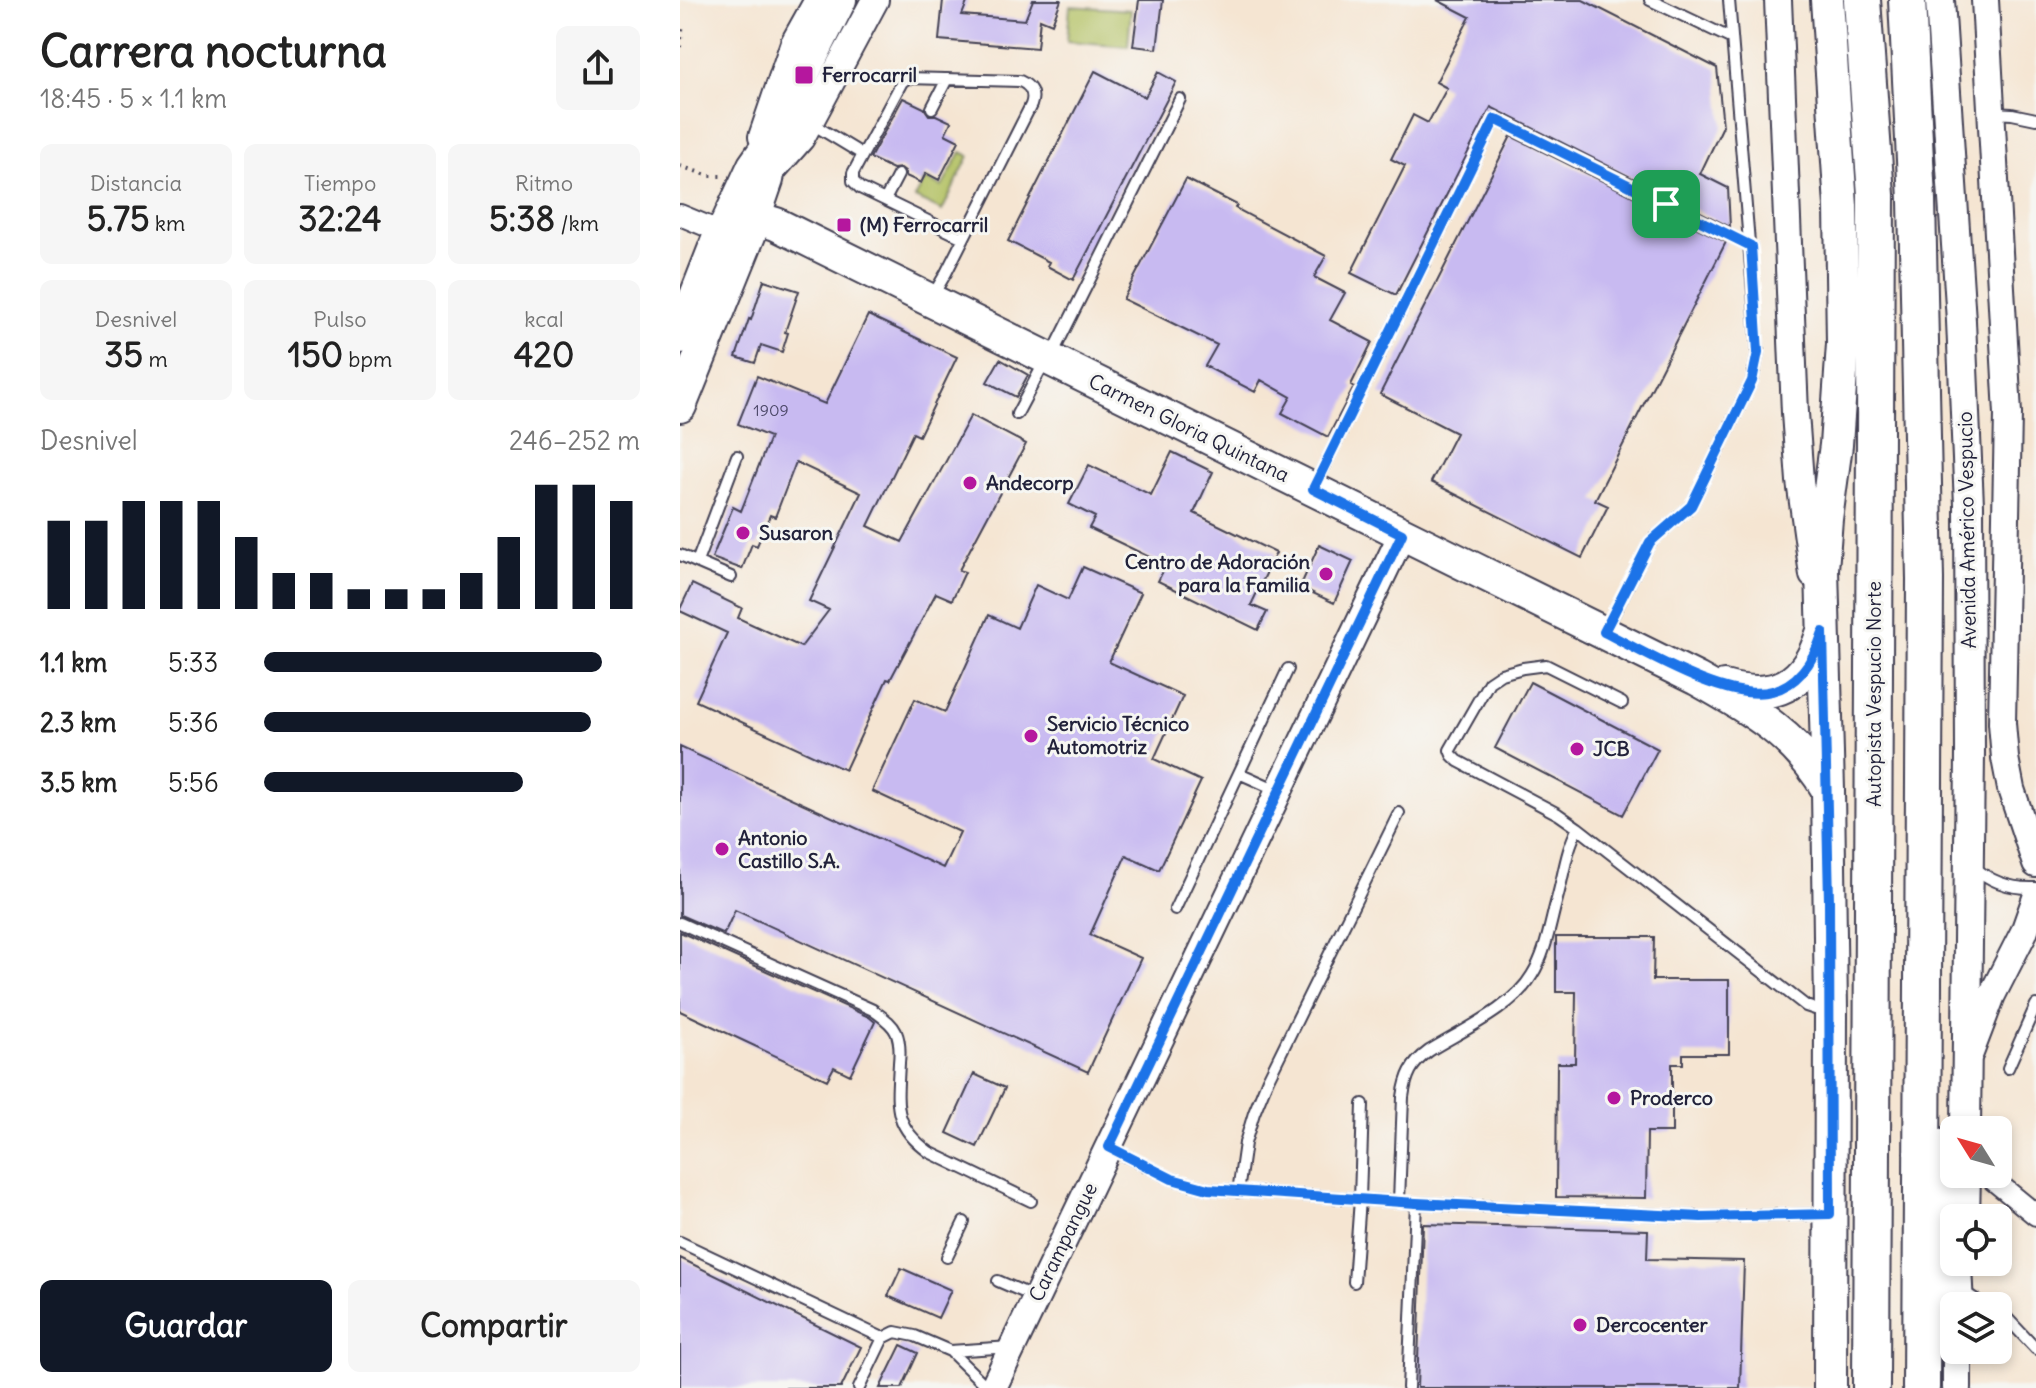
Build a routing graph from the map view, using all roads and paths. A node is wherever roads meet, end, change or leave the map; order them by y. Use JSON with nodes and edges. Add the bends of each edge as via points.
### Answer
{"nodes":[{"id":1,"x":818,"y":0,"type":"edge"},
{"id":2,"x":842,"y":0,"type":"edge"},
{"id":3,"x":875,"y":0,"type":"edge"},
{"id":4,"x":1650,"y":0,"type":"edge"},
{"id":5,"x":1729,"y":0,"type":"edge"},
{"id":6,"x":1778,"y":0,"type":"edge"},
{"id":7,"x":1827,"y":0,"type":"edge"},
{"id":8,"x":1862,"y":0,"type":"edge"},
{"id":9,"x":1907,"y":0,"type":"edge"},
{"id":10,"x":1940,"y":0,"type":"edge"},
{"id":11,"x":1985,"y":0,"type":"edge"},
{"id":12,"x":683,"y":24,"type":"dead end"},
{"id":13,"x":1732,"y":39,"type":"junction"},
{"id":14,"x":680,"y":47,"type":"edge"},
{"id":15,"x":947,"y":79,"type":"junction"},
{"id":16,"x":1180,"y":99,"type":"dead end"},
{"id":17,"x":932,"y":108,"type":"dead end"},
{"id":18,"x":1992,"y":113,"type":"junction"},
{"id":19,"x":2036,"y":119,"type":"edge"},
{"id":20,"x":809,"y":122,"type":"junction"},
{"id":21,"x":862,"y":154,"type":"junction"},
{"id":22,"x":680,"y":166,"type":"edge"},
{"id":23,"x":757,"y":171,"type":"junction"},
{"id":24,"x":898,"y":175,"type":"dead end"},
{"id":25,"x":885,"y":200,"type":"junction"},
{"id":26,"x":1934,"y":200,"type":"junction"},
{"id":27,"x":680,"y":215,"type":"edge"},
{"id":28,"x":756,"y":218,"type":"junction"},
{"id":29,"x":721,"y":232,"type":"junction"},
{"id":30,"x":963,"y":238,"type":"junction"},
{"id":31,"x":1751,"y":246,"type":"junction"},
{"id":32,"x":930,"y":300,"type":"junction"},
{"id":33,"x":680,"y":337,"type":"edge"},
{"id":34,"x":1048,"y":358,"type":"junction"},
{"id":35,"x":680,"y":406,"type":"edge"},
{"id":36,"x":1017,"y":414,"type":"dead end"},
{"id":37,"x":737,"y":456,"type":"dead end"},
{"id":38,"x":1313,"y":489,"type":"junction"},
{"id":39,"x":1402,"y":534,"type":"junction"},
{"id":40,"x":680,"y":555,"type":"edge"},
{"id":41,"x":697,"y":562,"type":"junction"},
{"id":42,"x":731,"y":577,"type":"dead end"},
{"id":43,"x":1604,"y":632,"type":"junction"},
{"id":44,"x":1823,"y":632,"type":"junction"},
{"id":45,"x":1288,"y":669,"type":"dead end"},
{"id":46,"x":1697,"y":679,"type":"junction"},
{"id":47,"x":1622,"y":703,"type":"dead end"},
{"id":48,"x":1239,"y":773,"type":"junction"},
{"id":49,"x":1828,"y":790,"type":"junction"},
{"id":50,"x":1279,"y":791,"type":"junction"},
{"id":51,"x":1399,"y":813,"type":"dead end"},
{"id":52,"x":1578,"y":828,"type":"junction"},
{"id":53,"x":1969,"y":862,"type":"junction"},
{"id":54,"x":2036,"y":864,"type":"edge"},
{"id":55,"x":2036,"y":888,"type":"edge"},
{"id":56,"x":2036,"y":898,"type":"edge"},
{"id":57,"x":1175,"y":909,"type":"dead end"},
{"id":58,"x":680,"y":923,"type":"edge"},
{"id":59,"x":2031,"y":932,"type":"edge"},
{"id":60,"x":1923,"y":979,"type":"junction"},
{"id":61,"x":2036,"y":1005,"type":"edge"},
{"id":62,"x":1831,"y":1010,"type":"junction"},
{"id":63,"x":1968,"y":1061,"type":"junction"},
{"id":64,"x":2008,"y":1068,"type":"dead end"},
{"id":65,"x":1363,"y":1104,"type":"dead end"},
{"id":66,"x":1966,"y":1116,"type":"edge"},
{"id":67,"x":1109,"y":1147,"type":"junction"},
{"id":68,"x":2005,"y":1188,"type":"edge"},
{"id":69,"x":1238,"y":1192,"type":"junction"},
{"id":70,"x":1360,"y":1199,"type":"junction"},
{"id":71,"x":1031,"y":1201,"type":"dead end"},
{"id":72,"x":1399,"y":1201,"type":"junction"},
{"id":73,"x":1416,"y":1203,"type":"junction"},
{"id":74,"x":2035,"y":1211,"type":"edge"},
{"id":75,"x":1830,"y":1214,"type":"junction"},
{"id":76,"x":964,"y":1222,"type":"dead end"},
{"id":77,"x":680,"y":1242,"type":"edge"},
{"id":78,"x":947,"y":1257,"type":"dead end"},
{"id":79,"x":998,"y":1281,"type":"dead end"},
{"id":80,"x":1354,"y":1282,"type":"dead end"},
{"id":81,"x":1957,"y":1292,"type":"edge"},
{"id":82,"x":1037,"y":1297,"type":"junction"},
{"id":83,"x":2012,"y":1323,"type":"edge"},
{"id":84,"x":883,"y":1338,"type":"junction"},
{"id":85,"x":1013,"y":1347,"type":"junction"},
{"id":86,"x":2036,"y":1349,"type":"edge"},
{"id":87,"x":950,"y":1351,"type":"junction"},
{"id":88,"x":1957,"y":1364,"type":"edge"},
{"id":89,"x":859,"y":1388,"type":"edge"},
{"id":90,"x":990,"y":1388,"type":"edge"},
{"id":91,"x":1408,"y":1388,"type":"edge"},
{"id":92,"x":1830,"y":1388,"type":"edge"},
{"id":93,"x":1871,"y":1388,"type":"edge"},
{"id":94,"x":1921,"y":1388,"type":"edge"},
{"id":95,"x":1957,"y":1388,"type":"edge"}],
"edges":[{"from":1,"to":23,"type":"street","via":[[794,43]]},
{"from":2,"to":23,"type":"main road"},
{"from":3,"to":20,"type":"street"},
{"from":4,"to":13,"type":"lane"},
{"from":5,"to":13,"type":"lane"},
{"from":6,"to":44,"type":"street","via":[[1799,467]]},
{"from":7,"to":44,"type":"main road","via":[[1841,206],[1842,371],[1823,543]]},
{"from":8,"to":93,"type":"highway","name":"Autopista Vespucio Norte","via":[[1876,195]]},
{"from":9,"to":26,"type":"highway"},
{"from":10,"to":26,"type":"main road","name":"Avenida Américo Vespucio"},
{"from":11,"to":18,"type":"street","name":"Avenida Américo Vespucio"},
{"from":12,"to":14,"type":"path"},
{"from":13,"to":31,"type":"lane"},
{"from":15,"to":17,"type":"lane"},
{"from":15,"to":21,"type":"lane","via":[[902,82]]},
{"from":15,"to":30,"type":"lane","via":[[1020,81],[1033,96]]},
{"from":16,"to":34,"type":"lane"},
{"from":18,"to":19,"type":"lane"},
{"from":18,"to":54,"type":"street","name":"Avenida Américo Vespucio","via":[[2008,414],[2002,723],[2011,789]]},
{"from":20,"to":21,"type":"lane"},
{"from":20,"to":23,"type":"street","via":[[801,138]]},
{"from":21,"to":25,"type":"lane","via":[[853,181]]},
{"from":22,"to":23,"type":"path","via":[[710,176]]},
{"from":23,"to":28,"type":"main road"},
{"from":23,"to":29,"type":"main road"},
{"from":24,"to":25,"type":"lane"},
{"from":25,"to":30,"type":"lane"},
{"from":26,"to":53,"type":"main road","name":"Avenida Américo Vespucio","via":[[1961,321],[1969,505]]},
{"from":26,"to":60,"type":"highway"},
{"from":27,"to":29,"type":"street"},
{"from":28,"to":29,"type":"main road"},
{"from":28,"to":32,"type":"main road","name":"Carmen Gloria Quintana"},
{"from":28,"to":35,"type":"main road"},
{"from":29,"to":33,"type":"main road"},
{"from":30,"to":32,"type":"lane"},
{"from":31,"to":38,"type":"lane","via":[[1495,119]]},
{"from":31,"to":43,"type":"lane","via":[[1758,352],[1752,381],[1691,506],[1650,542]]},
{"from":32,"to":34,"type":"main road","name":"Carmen Gloria Quintana"},
{"from":34,"to":36,"type":"lane"},
{"from":34,"to":38,"type":"main road","name":"Carmen Gloria Quintana"},
{"from":37,"to":41,"type":"lane"},
{"from":38,"to":39,"type":"main road","name":"Carmen Gloria Quintana"},
{"from":39,"to":43,"type":"main road","name":"Carmen Gloria Quintana"},
{"from":39,"to":50,"type":"street","name":"Carampangue"},
{"from":40,"to":41,"type":"lane"},
{"from":41,"to":42,"type":"lane"},
{"from":43,"to":46,"type":"main road","name":"Carmen Gloria Quintana"},
{"from":44,"to":46,"type":"main road","name":"Carmen Gloria Quintana","via":[[1802,672],[1779,689],[1754,693]]},
{"from":44,"to":49,"type":"main road"},
{"from":45,"to":48,"type":"lane"},
{"from":46,"to":49,"type":"main road","name":"Carmen Gloria Quintana","via":[[1778,730],[1805,756]]},
{"from":47,"to":52,"type":"lane","via":[[1546,665],[1501,674],[1489,682],[1450,750],[1458,761]]},
{"from":48,"to":50,"type":"lane"},
{"from":48,"to":57,"type":"lane"},
{"from":49,"to":62,"type":"main road"},
{"from":50,"to":67,"type":"street","name":"Carampangue"},
{"from":51,"to":69,"type":"lane","via":[[1268,1079],[1245,1143]]},
{"from":52,"to":62,"type":"lane","via":[[1806,1006]]},
{"from":52,"to":72,"type":"lane","via":[[1545,941],[1522,990],[1410,1068],[1403,1097]]},
{"from":53,"to":55,"type":"lane","via":[[1998,883]]},
{"from":53,"to":63,"type":"main road","name":"Avenida Américo Vespucio"},
{"from":56,"to":59,"type":"street","name":"Avenida Américo Vespucio"},
{"from":58,"to":71,"type":"lane","via":[[888,1021],[899,1041],[897,1101],[906,1131],[929,1152]]},
{"from":59,"to":63,"type":"street","name":"Avenida Américo Vespucio","via":[[1992,995]]},
{"from":60,"to":81,"type":"highway"},
{"from":60,"to":94,"type":"highway"},
{"from":61,"to":64,"type":"lane"},
{"from":62,"to":75,"type":"main road"},
{"from":63,"to":66,"type":"main road","name":"Avenida Américo Vespucio"},
{"from":65,"to":70,"type":"lane"},
{"from":67,"to":69,"type":"lane","via":[[1172,1179]]},
{"from":67,"to":82,"type":"street","name":"Carampangue"},
{"from":68,"to":74,"type":"street"},
{"from":69,"to":70,"type":"lane"},
{"from":70,"to":72,"type":"lane"},
{"from":70,"to":80,"type":"lane"},
{"from":72,"to":73,"type":"lane"},
{"from":73,"to":75,"type":"lane","via":[[1701,1217]]},
{"from":73,"to":91,"type":"lane"},
{"from":75,"to":92,"type":"main road"},
{"from":76,"to":78,"type":"lane"},
{"from":77,"to":84,"type":"lane"},
{"from":79,"to":82,"type":"lane"},
{"from":82,"to":85,"type":"street","name":"Carampangue"},
{"from":83,"to":86,"type":"lane"},
{"from":84,"to":87,"type":"lane","via":[[895,1332]]},
{"from":84,"to":89,"type":"lane"},
{"from":85,"to":87,"type":"lane"},
{"from":85,"to":90,"type":"street","name":"Carampangue"},
{"from":87,"to":90,"type":"lane"},
{"from":88,"to":95,"type":"main road"}]}
